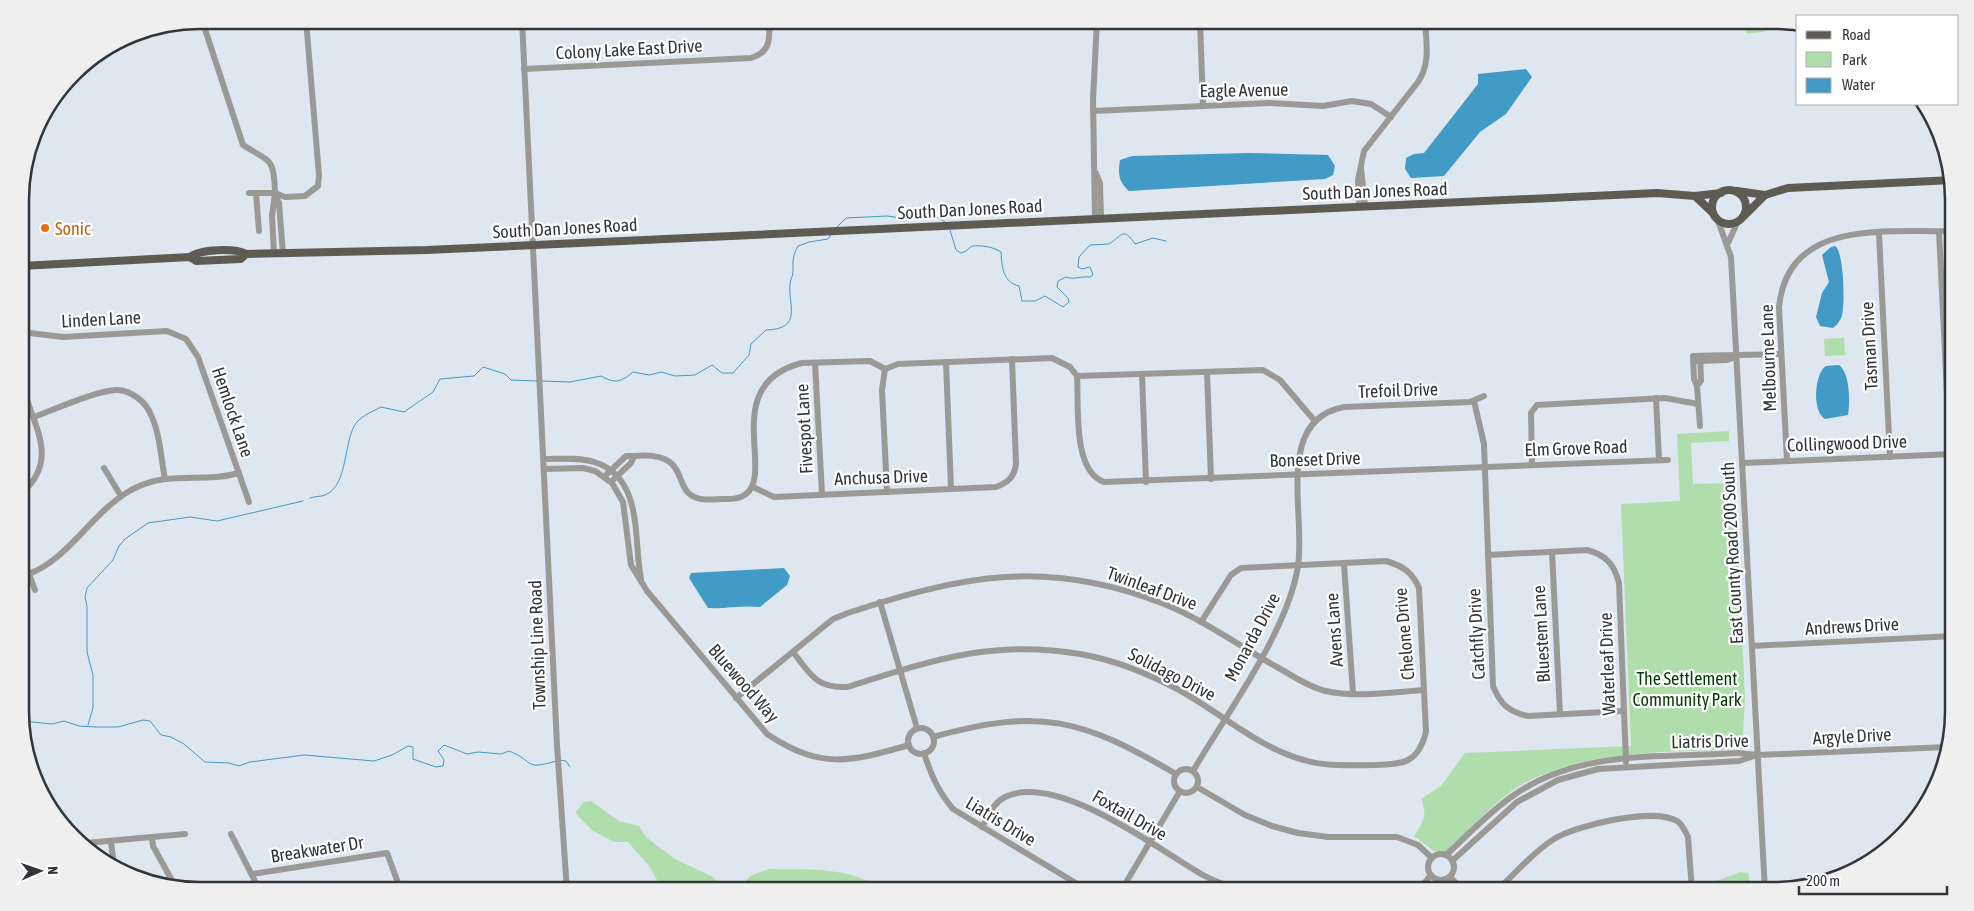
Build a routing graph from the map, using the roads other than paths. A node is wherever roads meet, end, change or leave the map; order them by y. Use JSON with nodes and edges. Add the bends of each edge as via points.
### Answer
{"nodes":[{"id":1,"x":205,"y":29,"type":"edge"},
{"id":2,"x":307,"y":29,"type":"edge"},
{"id":3,"x":522,"y":29,"type":"edge"},
{"id":4,"x":768,"y":29,"type":"edge"},
{"id":5,"x":1097,"y":29,"type":"edge"},
{"id":6,"x":1200,"y":29,"type":"edge"},
{"id":7,"x":1426,"y":29,"type":"edge"},
{"id":8,"x":524,"y":69,"type":"junction"},
{"id":9,"x":1204,"y":106,"type":"junction"},
{"id":10,"x":1093,"y":111,"type":"junction"},
{"id":11,"x":1390,"y":117,"type":"junction"},
{"id":12,"x":1944,"y":180,"type":"edge"},
{"id":13,"x":1733,"y":191,"type":"junction"},
{"id":14,"x":275,"y":193,"type":"junction"},
{"id":15,"x":1721,"y":193,"type":"junction"},
{"id":16,"x":1765,"y":195,"type":"junction"},
{"id":17,"x":1695,"y":196,"type":"junction"},
{"id":18,"x":1362,"y":206,"type":"junction"},
{"id":19,"x":1716,"y":216,"type":"junction"},
{"id":20,"x":1098,"y":218,"type":"junction"},
{"id":21,"x":1741,"y":218,"type":"junction"},
{"id":22,"x":259,"y":230,"type":"dead end"},
{"id":23,"x":1939,"y":232,"type":"junction"},
{"id":24,"x":1945,"y":232,"type":"edge"},
{"id":25,"x":1879,"y":234,"type":"junction"},
{"id":26,"x":1728,"y":244,"type":"junction"},
{"id":27,"x":533,"y":245,"type":"junction"},
{"id":28,"x":274,"y":254,"type":"junction"},
{"id":29,"x":283,"y":254,"type":"junction"},
{"id":30,"x":29,"y":266,"type":"edge"},
{"id":31,"x":29,"y":333,"type":"edge"},
{"id":32,"x":1945,"y":334,"type":"edge"},
{"id":33,"x":182,"y":336,"type":"joint"},
{"id":34,"x":1781,"y":354,"type":"junction"},
{"id":35,"x":1736,"y":356,"type":"junction"},
{"id":36,"x":1012,"y":359,"type":"junction"},
{"id":37,"x":815,"y":362,"type":"junction"},
{"id":38,"x":946,"y":362,"type":"junction"},
{"id":39,"x":885,"y":369,"type":"junction"},
{"id":40,"x":1207,"y":372,"type":"junction"},
{"id":41,"x":1142,"y":374,"type":"junction"},
{"id":42,"x":1077,"y":376,"type":"junction"},
{"id":43,"x":1484,"y":396,"type":"dead end"},
{"id":44,"x":1656,"y":398,"type":"junction"},
{"id":45,"x":1474,"y":401,"type":"junction"},
{"id":46,"x":29,"y":402,"type":"edge"},
{"id":47,"x":1698,"y":404,"type":"junction"},
{"id":48,"x":34,"y":417,"type":"junction"},
{"id":49,"x":1314,"y":420,"type":"junction"},
{"id":50,"x":1700,"y":426,"type":"dead end"},
{"id":51,"x":1945,"y":454,"type":"edge"},
{"id":52,"x":634,"y":456,"type":"junction"},
{"id":53,"x":1890,"y":457,"type":"junction"},
{"id":54,"x":544,"y":459,"type":"junction"},
{"id":55,"x":571,"y":459,"type":"junction"},
{"id":56,"x":1659,"y":460,"type":"junction"},
{"id":57,"x":1668,"y":460,"type":"dead end"},
{"id":58,"x":1787,"y":461,"type":"junction"},
{"id":59,"x":1742,"y":463,"type":"junction"},
{"id":60,"x":1532,"y":465,"type":"junction"},
{"id":61,"x":571,"y":467,"type":"junction"},
{"id":62,"x":1485,"y":467,"type":"junction"},
{"id":63,"x":104,"y":468,"type":"dead end"},
{"id":64,"x":544,"y":469,"type":"junction"},
{"id":65,"x":610,"y":471,"type":"junction"},
{"id":66,"x":239,"y":473,"type":"junction"},
{"id":67,"x":1299,"y":474,"type":"junction"},
{"id":68,"x":616,"y":476,"type":"junction"},
{"id":69,"x":605,"y":477,"type":"junction"},
{"id":70,"x":165,"y":479,"type":"junction"},
{"id":71,"x":1211,"y":479,"type":"junction"},
{"id":72,"x":611,"y":482,"type":"junction"},
{"id":73,"x":1146,"y":482,"type":"junction"},
{"id":74,"x":29,"y":485,"type":"edge"},
{"id":75,"x":752,"y":487,"type":"junction"},
{"id":76,"x":951,"y":489,"type":"junction"},
{"id":77,"x":888,"y":492,"type":"junction"},
{"id":78,"x":822,"y":494,"type":"junction"},
{"id":79,"x":122,"y":496,"type":"junction"},
{"id":80,"x":249,"y":502,"type":"dead end"},
{"id":81,"x":1552,"y":552,"type":"junction"},
{"id":82,"x":1488,"y":555,"type":"junction"},
{"id":83,"x":1344,"y":564,"type":"junction"},
{"id":84,"x":1298,"y":566,"type":"junction"},
{"id":85,"x":29,"y":574,"type":"joint"},
{"id":86,"x":642,"y":583,"type":"junction"},
{"id":87,"x":35,"y":590,"type":"dead end"},
{"id":88,"x":880,"y":602,"type":"junction"},
{"id":89,"x":1201,"y":622,"type":"junction"},
{"id":90,"x":1945,"y":636,"type":"edge"},
{"id":91,"x":1752,"y":646,"type":"junction"},
{"id":92,"x":793,"y":652,"type":"junction"},
{"id":93,"x":1261,"y":658,"type":"junction"},
{"id":94,"x":900,"y":671,"type":"junction"},
{"id":95,"x":1424,"y":690,"type":"junction"},
{"id":96,"x":1353,"y":693,"type":"junction"},
{"id":97,"x":736,"y":698,"type":"junction"},
{"id":98,"x":1624,"y":711,"type":"junction"},
{"id":99,"x":1560,"y":714,"type":"junction"},
{"id":100,"x":1224,"y":718,"type":"junction"},
{"id":101,"x":917,"y":728,"type":"junction"},
{"id":102,"x":933,"y":737,"type":"junction"},
{"id":103,"x":909,"y":745,"type":"junction"},
{"id":104,"x":1941,"y":747,"type":"edge"},
{"id":105,"x":924,"y":753,"type":"junction"},
{"id":106,"x":1758,"y":755,"type":"junction"},
{"id":107,"x":1626,"y":760,"type":"junction"},
{"id":108,"x":1626,"y":767,"type":"junction"},
{"id":109,"x":1193,"y":771,"type":"junction"},
{"id":110,"x":1176,"y":774,"type":"junction"},
{"id":111,"x":1197,"y":787,"type":"junction"},
{"id":112,"x":1180,"y":791,"type":"junction"},
{"id":113,"x":982,"y":827,"type":"junction"},
{"id":114,"x":185,"y":834,"type":"dead end"},
{"id":115,"x":231,"y":834,"type":"dead end"},
{"id":116,"x":152,"y":837,"type":"junction"},
{"id":117,"x":111,"y":842,"type":"junction"},
{"id":118,"x":91,"y":843,"type":"edge"},
{"id":119,"x":1149,"y":843,"type":"junction"},
{"id":120,"x":1446,"y":855,"type":"junction"},
{"id":121,"x":113,"y":858,"type":"edge"},
{"id":122,"x":1432,"y":858,"type":"junction"},
{"id":123,"x":1452,"y":861,"type":"junction"},
{"id":124,"x":252,"y":874,"type":"junction"},
{"id":125,"x":1431,"y":875,"type":"junction"},
{"id":126,"x":1450,"y":876,"type":"junction"},
{"id":127,"x":172,"y":880,"type":"edge"},
{"id":128,"x":256,"y":882,"type":"edge"},
{"id":129,"x":398,"y":882,"type":"edge"},
{"id":130,"x":566,"y":882,"type":"edge"},
{"id":131,"x":1075,"y":882,"type":"edge"},
{"id":132,"x":1126,"y":882,"type":"edge"},
{"id":133,"x":1218,"y":882,"type":"edge"},
{"id":134,"x":1425,"y":882,"type":"edge"},
{"id":135,"x":1456,"y":882,"type":"edge"},
{"id":136,"x":1506,"y":882,"type":"edge"},
{"id":137,"x":1691,"y":882,"type":"edge"},
{"id":138,"x":1765,"y":882,"type":"edge"}],
"edges":[{"from":1,"to":14,"type":"street","via":[[243,145],[268,161],[274,169]]},
{"from":2,"to":14,"type":"street","via":[[318,186],[305,196],[285,198]]},
{"from":3,"to":8,"type":"street","name":"Township Line Road"},
{"from":4,"to":8,"type":"street","name":"Colony Lake East Drive","via":[[767,49],[746,59]]},
{"from":5,"to":10,"type":"street"},
{"from":6,"to":9,"type":"street"},
{"from":7,"to":11,"type":"street","via":[[1425,70]]},
{"from":8,"to":27,"type":"street","name":"Township Line Road"},
{"from":9,"to":10,"type":"street","name":"Eagle Avenue"},
{"from":9,"to":11,"type":"street","name":"Eagle Avenue","via":[[1270,103],[1323,106],[1361,102],[1371,104]]},
{"from":10,"to":20,"type":"street","via":[[1096,171],[1100,183]]},
{"from":11,"to":18,"type":"street","via":[[1368,145],[1360,165]]},
{"from":12,"to":16,"type":"main road","via":[[1788,188]]},
{"from":13,"to":15,"type":"main road"},
{"from":13,"to":16,"type":"main road"},
{"from":13,"to":21,"type":"main road","via":[[1745,202]]},
{"from":14,"to":22,"type":"street","via":[[253,193]]},
{"from":14,"to":28,"type":"street","via":[[272,216]]},
{"from":14,"to":29,"type":"street","via":[[279,203]]},
{"from":15,"to":17,"type":"main road","name":"South Dan Jones Road"},
{"from":15,"to":19,"type":"main road","via":[[1713,204]]},
{"from":16,"to":21,"type":"main road"},
{"from":17,"to":18,"type":"main road","name":"South Dan Jones Road","via":[[1657,193]]},
{"from":17,"to":19,"type":"main road"},
{"from":18,"to":20,"type":"main road","name":"South Dan Jones Road"},
{"from":19,"to":21,"type":"main road","via":[[1726,223]]},
{"from":19,"to":26,"type":"street","name":"East County Road 200 South"},
{"from":20,"to":27,"type":"main road","name":"South Dan Jones Road"},
{"from":21,"to":26,"type":"street"},
{"from":23,"to":24,"type":"street","name":"Melbourne Lane"},
{"from":23,"to":25,"type":"street","name":"Melbourne Lane"},
{"from":23,"to":32,"type":"street"},
{"from":25,"to":34,"type":"street","name":"Melbourne Lane","via":[[1833,238],[1817,245],[1800,259],[1780,296]]},
{"from":25,"to":53,"type":"street","name":"Tasman Drive"},
{"from":26,"to":35,"type":"street","name":"East County Road 200 South","via":[[1732,256]]},
{"from":27,"to":29,"type":"main road","name":"South Dan Jones Road"},
{"from":27,"to":54,"type":"street","name":"Township Line Road"},
{"from":28,"to":29,"type":"main road","name":"South Dan Jones Road"},
{"from":28,"to":30,"type":"main road","name":"South Dan Jones Road","via":[[246,254],[240,250],[196,252],[190,257]]},
{"from":31,"to":33,"type":"street","name":"Linden Lane","via":[[63,337],[167,331]]},
{"from":33,"to":66,"type":"street","name":"Hemlock Lane","via":[[198,357]]},
{"from":34,"to":35,"type":"street"},
{"from":34,"to":58,"type":"street","name":"Melbourne Lane"},
{"from":35,"to":47,"type":"street","via":[[1697,359],[1694,380]]},
{"from":35,"to":59,"type":"street","name":"East County Road 200 South"},
{"from":36,"to":38,"type":"street"},
{"from":36,"to":42,"type":"street","via":[[1052,358],[1070,367]]},
{"from":36,"to":76,"type":"street","name":"Anchusa Drive","via":[[1014,475],[996,487]]},
{"from":37,"to":39,"type":"street","via":[[870,361]]},
{"from":37,"to":75,"type":"street","via":[[784,370],[760,395],[753,420],[755,476]]},
{"from":37,"to":78,"type":"street","name":"Fivespot Lane"},
{"from":38,"to":39,"type":"street","via":[[898,364]]},
{"from":38,"to":76,"type":"street"},
{"from":39,"to":77,"type":"street","via":[[882,390]]},
{"from":40,"to":41,"type":"street"},
{"from":40,"to":49,"type":"street","via":[[1269,372],[1280,380]]},
{"from":40,"to":71,"type":"street"},
{"from":41,"to":42,"type":"street"},
{"from":41,"to":73,"type":"street"},
{"from":42,"to":73,"type":"street","name":"Boneset Drive","via":[[1081,452],[1090,474],[1104,482]]},
{"from":43,"to":45,"type":"street","name":"Trefoil Drive"},
{"from":44,"to":47,"type":"street"},
{"from":44,"to":56,"type":"street"},
{"from":44,"to":60,"type":"street","via":[[1540,404],[1531,413]]},
{"from":45,"to":49,"type":"street","name":"Trefoil Drive","via":[[1344,407]]},
{"from":45,"to":62,"type":"street","name":"Catchfly Drive","via":[[1483,439]]},
{"from":46,"to":48,"type":"street"},
{"from":47,"to":50,"type":"street"},
{"from":48,"to":70,"type":"street","via":[[109,391],[132,395],[142,401],[151,414]]},
{"from":48,"to":74,"type":"street","via":[[42,459]]},
{"from":49,"to":67,"type":"street","name":"Monarda Drive","via":[[1300,446]]},
{"from":51,"to":53,"type":"street","name":"Collingwood Drive"},
{"from":52,"to":65,"type":"street","via":[[626,456]]},
{"from":52,"to":68,"type":"street","via":[[632,463]]},
{"from":52,"to":75,"type":"street","via":[[660,456],[667,460],[680,474],[689,493],[696,498],[740,498]]},
{"from":53,"to":58,"type":"street","name":"Collingwood Drive"},
{"from":54,"to":55,"type":"street","name":"Bluewood Way"},
{"from":54,"to":64,"type":"street","name":"Township Line Road"},
{"from":55,"to":61,"type":"street"},
{"from":55,"to":65,"type":"street","name":"Bluewood Way","via":[[592,462]]},
{"from":56,"to":57,"type":"street","name":"Elm Grove Road"},
{"from":56,"to":60,"type":"street","name":"Elm Grove Road"},
{"from":58,"to":59,"type":"street","name":"Collingwood Drive"},
{"from":59,"to":91,"type":"street","name":"East County Road 200 South"},
{"from":60,"to":62,"type":"street","name":"Elm Grove Road"},
{"from":61,"to":64,"type":"street","name":"Bluewood Way"},
{"from":61,"to":69,"type":"street","name":"Bluewood Way","via":[[595,471]]},
{"from":62,"to":67,"type":"street","name":"Boneset Drive"},
{"from":62,"to":82,"type":"street","name":"Catchfly Drive"},
{"from":63,"to":79,"type":"street"},
{"from":64,"to":130,"type":"street","name":"Township Line Road"},
{"from":65,"to":68,"type":"street","name":"Bluewood Way"},
{"from":65,"to":69,"type":"street"},
{"from":66,"to":70,"type":"street"},
{"from":66,"to":80,"type":"street","name":"Hemlock Lane"},
{"from":67,"to":71,"type":"street","name":"Boneset Drive"},
{"from":67,"to":84,"type":"street","name":"Monarda Drive","via":[[1301,542]]},
{"from":68,"to":72,"type":"street"},
{"from":68,"to":86,"type":"street","name":"Bluewood Way","via":[[629,494],[634,510]]},
{"from":69,"to":72,"type":"street","name":"Bluewood Way"},
{"from":70,"to":79,"type":"street","via":[[142,485]]},
{"from":71,"to":73,"type":"street","name":"Boneset Drive"},
{"from":72,"to":86,"type":"street","name":"Bluewood Way","via":[[624,502],[631,565]]},
{"from":75,"to":78,"type":"street","name":"Anchusa Drive","via":[[774,497]]},
{"from":76,"to":77,"type":"street","name":"Anchusa Drive"},
{"from":77,"to":78,"type":"street","name":"Anchusa Drive"},
{"from":79,"to":85,"type":"street","via":[[99,513],[48,566]]},
{"from":81,"to":82,"type":"street"},
{"from":81,"to":98,"type":"street","name":"Waterleaf Drive","via":[[1586,550],[1600,553],[1616,572]]},
{"from":81,"to":99,"type":"street","name":"Bluestem Lane"},
{"from":82,"to":99,"type":"street","name":"Catchfly Drive","via":[[1493,686],[1498,699],[1516,714]]},
{"from":83,"to":84,"type":"street","name":"Chelone Drive"},
{"from":83,"to":95,"type":"street","name":"Chelone Drive","via":[[1386,561],[1408,570],[1414,577],[1420,588]]},
{"from":83,"to":96,"type":"street","name":"Avens Lane"},
{"from":84,"to":89,"type":"street","name":"Chelone Drive","via":[[1241,568],[1230,575]]},
{"from":84,"to":93,"type":"street","name":"Monarda Drive","via":[[1284,615]]},
{"from":85,"to":87,"type":"street"},
{"from":86,"to":97,"type":"street","name":"Bluewood Way"},
{"from":88,"to":89,"type":"street","name":"Twinleaf Drive","via":[[947,583],[1047,576],[1115,587],[1164,604]]},
{"from":88,"to":92,"type":"street","name":"Twinleaf Drive","via":[[833,620]]},
{"from":88,"to":94,"type":"street"},
{"from":89,"to":93,"type":"street","name":"Twinleaf Drive"},
{"from":90,"to":91,"type":"street","name":"Andrews Drive"},
{"from":91,"to":106,"type":"street","name":"East County Road 200 South"},
{"from":92,"to":94,"type":"street","name":"Solidago Drive","via":[[814,679],[835,688]]},
{"from":92,"to":97,"type":"street","name":"Twinleaf Drive"},
{"from":93,"to":96,"type":"street","name":"Twinleaf Drive","via":[[1324,691]]},
{"from":93,"to":100,"type":"street","name":"Monarda Drive"},
{"from":94,"to":100,"type":"street","name":"Solidago Drive","via":[[968,653],[995,650],[1036,648],[1078,654],[1126,665],[1180,690]]},
{"from":94,"to":101,"type":"street"},
{"from":95,"to":96,"type":"street","name":"Twinleaf Drive"},
{"from":95,"to":100,"type":"street","name":"Solidago Drive","via":[[1426,732],[1423,743],[1417,753],[1398,764],[1348,765],[1305,760],[1273,748]]},
{"from":97,"to":103,"type":"street","name":"Bluewood Way","via":[[767,734],[792,750],[807,755],[822,759],[850,759]]},
{"from":98,"to":99,"type":"street","name":"Catchfly Drive"},
{"from":98,"to":107,"type":"street","name":"Waterleaf Drive"},
{"from":100,"to":109,"type":"street","name":"Monarda Drive"},
{"from":101,"to":102,"type":"street","via":[[926,729]]},
{"from":101,"to":103,"type":"street","via":[[910,734]]},
{"from":102,"to":105,"type":"street","via":[[931,748]]},
{"from":102,"to":110,"type":"street","via":[[997,722],[1056,722],[1104,735]]},
{"from":103,"to":105,"type":"street","via":[[916,752]]},
{"from":104,"to":106,"type":"street","name":"Argyle Drive"},
{"from":105,"to":113,"type":"street","name":"Liatris Drive","via":[[940,794],[952,809]]},
{"from":106,"to":107,"type":"street","name":"Liatris Drive","via":[[1738,753]]},
{"from":106,"to":108,"type":"street","name":"Liatris Drive","via":[[1740,761]]},
{"from":106,"to":138,"type":"street","name":"East County Road 200 South"},
{"from":107,"to":108,"type":"street","name":"Waterleaf Drive"},
{"from":107,"to":120,"type":"street","name":"Liatris Drive","via":[[1578,765],[1534,783],[1494,811]]},
{"from":108,"to":123,"type":"street","name":"Liatris Drive","via":[[1579,773],[1537,790],[1500,817]]},
{"from":109,"to":110,"type":"street","via":[[1184,769]]},
{"from":109,"to":111,"type":"street","via":[[1198,777]]},
{"from":110,"to":112,"type":"street","via":[[1175,785]]},
{"from":111,"to":112,"type":"street","via":[[1188,793]]},
{"from":111,"to":122,"type":"street","via":[[1245,815],[1272,826],[1328,837],[1402,838],[1418,845]]},
{"from":112,"to":119,"type":"street"},
{"from":113,"to":119,"type":"street","name":"Foxtail Drive","via":[[995,804],[1006,797],[1042,794],[1058,796],[1094,809]]},
{"from":113,"to":131,"type":"street","name":"Liatris Drive"},
{"from":114,"to":116,"type":"street"},
{"from":115,"to":124,"type":"street"},
{"from":116,"to":117,"type":"street"},
{"from":116,"to":127,"type":"street","via":[[153,846]]},
{"from":117,"to":118,"type":"street"},
{"from":117,"to":121,"type":"street"},
{"from":119,"to":132,"type":"street"},
{"from":119,"to":133,"type":"street","name":"Foxtail Drive"},
{"from":120,"to":122,"type":"street"},
{"from":120,"to":123,"type":"street"},
{"from":122,"to":125,"type":"street","via":[[1428,866]]},
{"from":123,"to":126,"type":"street","via":[[1454,869]]},
{"from":124,"to":128,"type":"street"},
{"from":124,"to":129,"type":"street","name":"Breakwater Dr","via":[[387,854]]},
{"from":125,"to":126,"type":"street","via":[[1442,880]]},
{"from":125,"to":134,"type":"street"},
{"from":126,"to":135,"type":"street"},
{"from":136,"to":137,"type":"street","via":[[1554,839],[1579,827],[1604,820],[1661,817],[1676,821],[1685,830]]}]}
